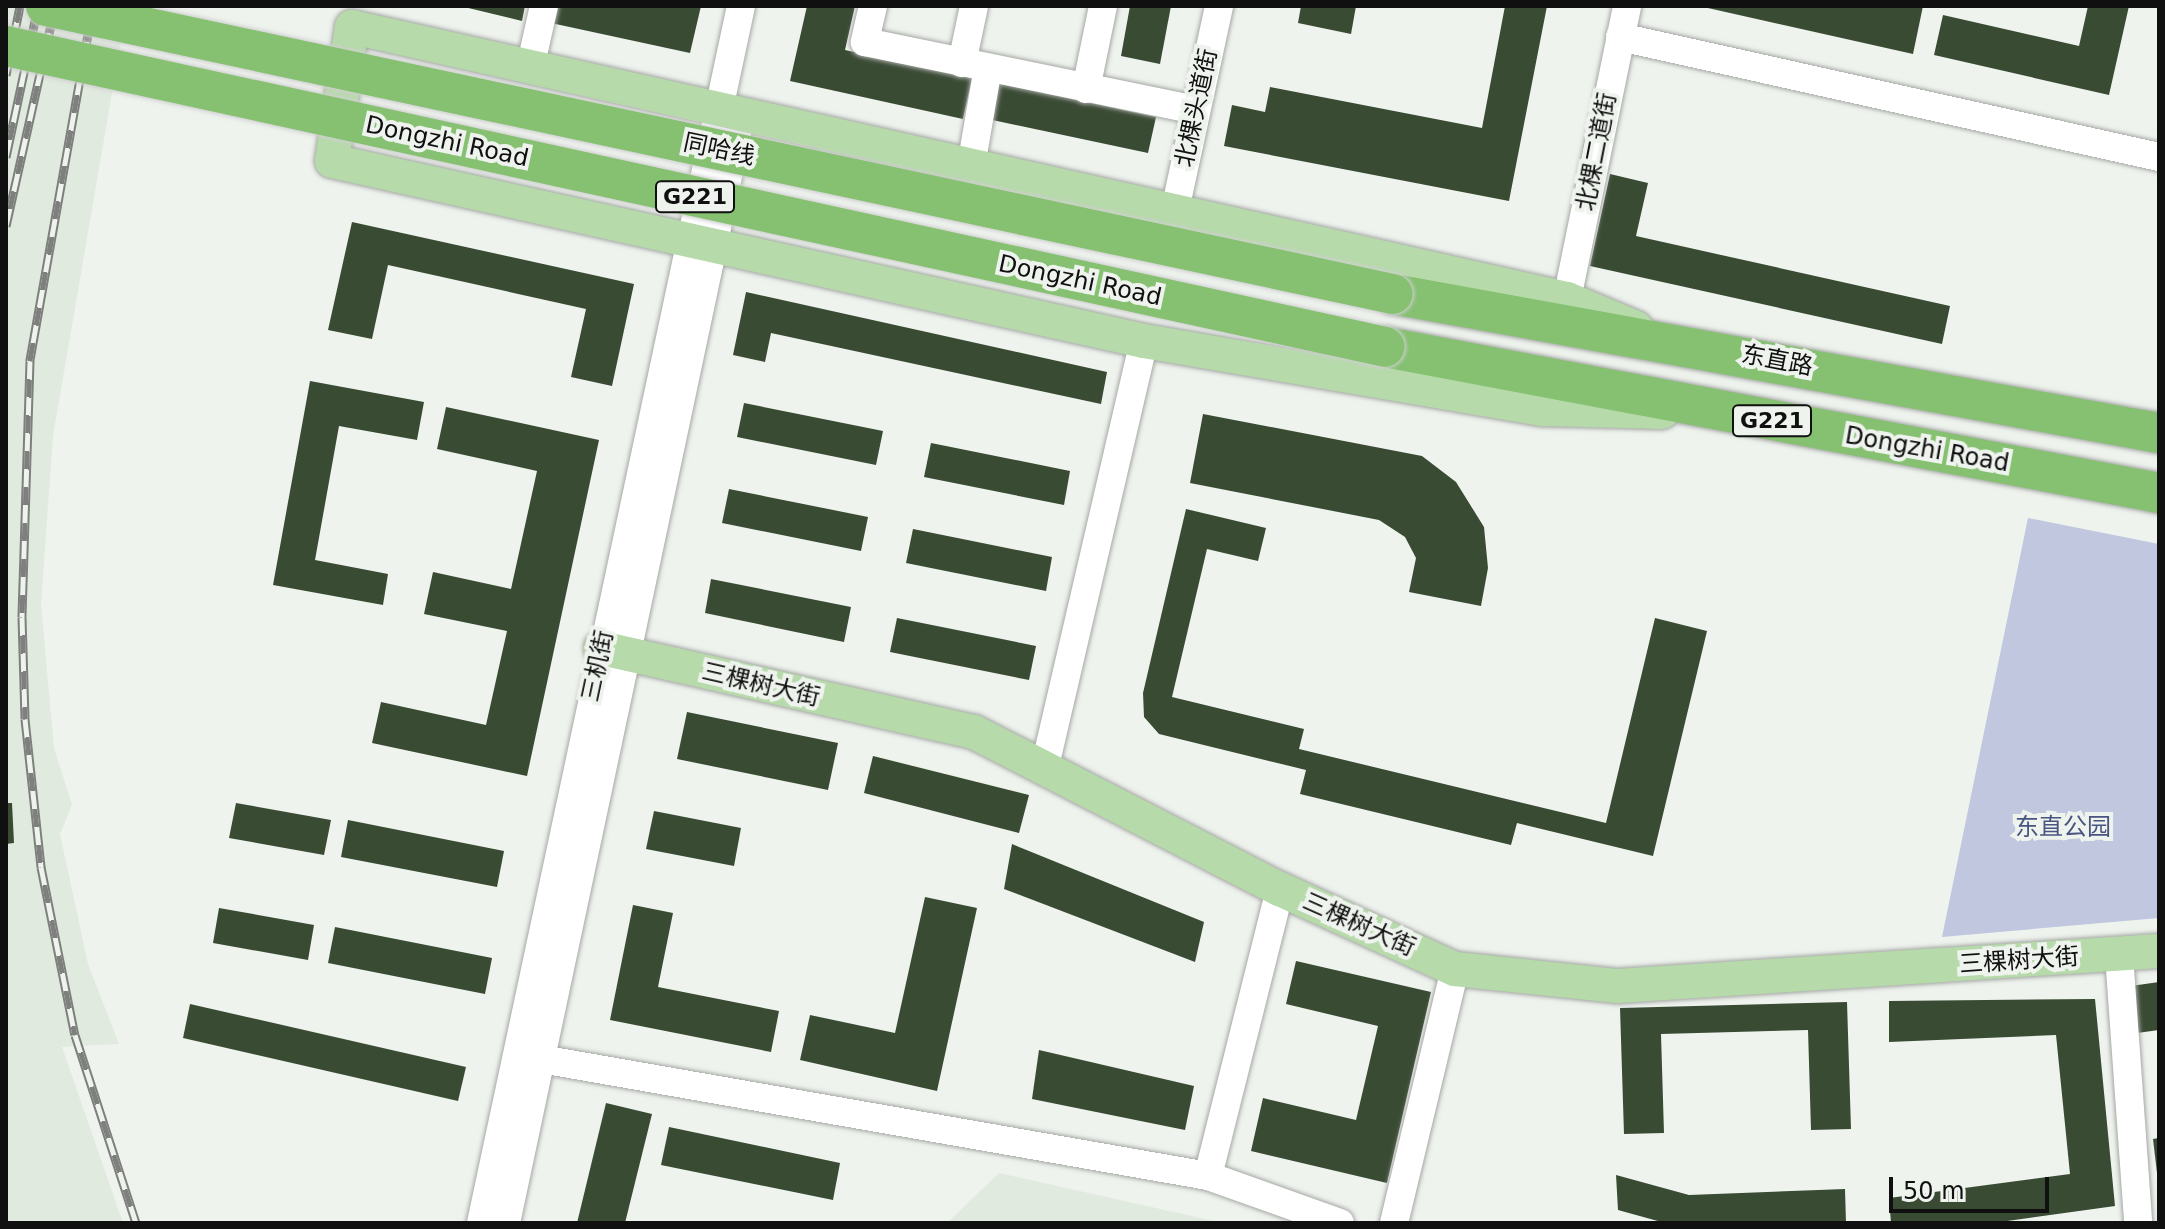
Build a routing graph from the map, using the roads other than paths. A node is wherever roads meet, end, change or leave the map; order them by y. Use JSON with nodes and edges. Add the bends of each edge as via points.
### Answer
{"nodes":[{"id":1,"x":46,"y":6,"type":"edge"},
{"id":2,"x":544,"y":6,"type":"edge"},
{"id":3,"x":741,"y":6,"type":"edge"},
{"id":4,"x":873,"y":6,"type":"edge"},
{"id":5,"x":974,"y":6,"type":"edge"},
{"id":6,"x":1103,"y":6,"type":"edge"},
{"id":7,"x":1219,"y":6,"type":"edge"},
{"id":8,"x":1627,"y":6,"type":"edge"},
{"id":9,"x":354,"y":16,"type":"edge"},
{"id":10,"x":1620,"y":37,"type":"junction"},
{"id":11,"x":6,"y":46,"type":"edge"},
{"id":12,"x":975,"y":65,"type":"junction"},
{"id":13,"x":530,"y":68,"type":"junction"},
{"id":14,"x":1086,"y":89,"type":"junction"},
{"id":15,"x":1196,"y":110,"type":"junction"},
{"id":16,"x":730,"y":112,"type":"junction"},
{"id":17,"x":2159,"y":157,"type":"edge"},
{"id":18,"x":971,"y":166,"type":"junction"},
{"id":19,"x":1175,"y":210,"type":"junction"},
{"id":20,"x":702,"y":246,"type":"junction"},
{"id":21,"x":1393,"y":294,"type":"joint"},
{"id":22,"x":1567,"y":299,"type":"junction"},
{"id":23,"x":1662,"y":340,"type":"junction"},
{"id":24,"x":1144,"y":341,"type":"junction"},
{"id":25,"x":1736,"y":415,"type":"junction"},
{"id":26,"x":2159,"y":433,"type":"edge"},
{"id":27,"x":2159,"y":493,"type":"edge"},
{"id":28,"x":614,"y":652,"type":"junction"},
{"id":29,"x":1045,"y":766,"type":"junction"},
{"id":30,"x":1280,"y":889,"type":"junction"},
{"id":31,"x":2159,"y":951,"type":"edge"},
{"id":32,"x":2119,"y":955,"type":"junction"},
{"id":33,"x":1455,"y":969,"type":"junction"},
{"id":34,"x":529,"y":1056,"type":"junction"},
{"id":35,"x":1208,"y":1176,"type":"junction"},
{"id":36,"x":1295,"y":1216,"type":"edge"},
{"id":37,"x":481,"y":1223,"type":"edge"},
{"id":38,"x":506,"y":1223,"type":"edge"},
{"id":39,"x":1340,"y":1223,"type":"edge"},
{"id":40,"x":1394,"y":1223,"type":"edge"},
{"id":41,"x":2138,"y":1223,"type":"edge"}],
"edges":[{"from":1,"to":21,"type":"highway","name":"同哈线","number":"G221","bridge":true},
{"from":2,"to":13,"type":"street"},
{"from":3,"to":16,"type":"street","name":"三机街"},
{"from":4,"to":12,"type":"street","via":[[865,42]]},
{"from":5,"to":12,"type":"street"},
{"from":6,"to":14,"type":"street"},
{"from":7,"to":15,"type":"street","name":"北棵头道街"},
{"from":8,"to":10,"type":"street","name":"北棵二道街"},
{"from":9,"to":13,"type":"main road"},
{"from":9,"to":20,"type":"main road","via":[[332,161]]},
{"from":10,"to":17,"type":"street"},
{"from":10,"to":22,"type":"street","name":"北棵二道街"},
{"from":11,"to":25,"type":"highway","name":"Dongzhi Road","number":"G221","bridge":true,"via":[[1385,347]]},
{"from":12,"to":14,"type":"street"},
{"from":12,"to":18,"type":"street"},
{"from":13,"to":16,"type":"main road"},
{"from":14,"to":15,"type":"street"},
{"from":15,"to":19,"type":"street","name":"北棵头道街"},
{"from":16,"to":18,"type":"main road"},
{"from":16,"to":20,"type":"street","name":"三机街"},
{"from":18,"to":19,"type":"main road"},
{"from":19,"to":22,"type":"main road"},
{"from":20,"to":24,"type":"main road"},
{"from":20,"to":28,"type":"street","name":"三机街"},
{"from":21,"to":23,"type":"highway","name":"东直路","number":"G221"},
{"from":22,"to":23,"type":"main road"},
{"from":23,"to":26,"type":"highway","name":"东直路","number":"G221"},
{"from":24,"to":25,"type":"main road","via":[[1543,409]]},
{"from":24,"to":29,"type":"street"},
{"from":25,"to":27,"type":"highway","name":"Dongzhi Road","number":"G221"},
{"from":28,"to":29,"type":"main road","name":"三棵树大街","via":[[974,732]]},
{"from":28,"to":34,"type":"street","name":"三机街"},
{"from":29,"to":30,"type":"main road","name":"三棵树大街"},
{"from":30,"to":33,"type":"main road","name":"三棵树大街"},
{"from":30,"to":35,"type":"street"},
{"from":31,"to":32,"type":"main road","name":"三棵树大街"},
{"from":32,"to":33,"type":"main road","name":"三棵树大街","via":[[1618,986]]},
{"from":32,"to":41,"type":"street"},
{"from":33,"to":40,"type":"street"},
{"from":34,"to":35,"type":"street"},
{"from":34,"to":37,"type":"street","name":"三机街"},
{"from":34,"to":38,"type":"street","name":"三机街"},
{"from":35,"to":36,"type":"street"},
{"from":36,"to":39,"type":"street"}]}
